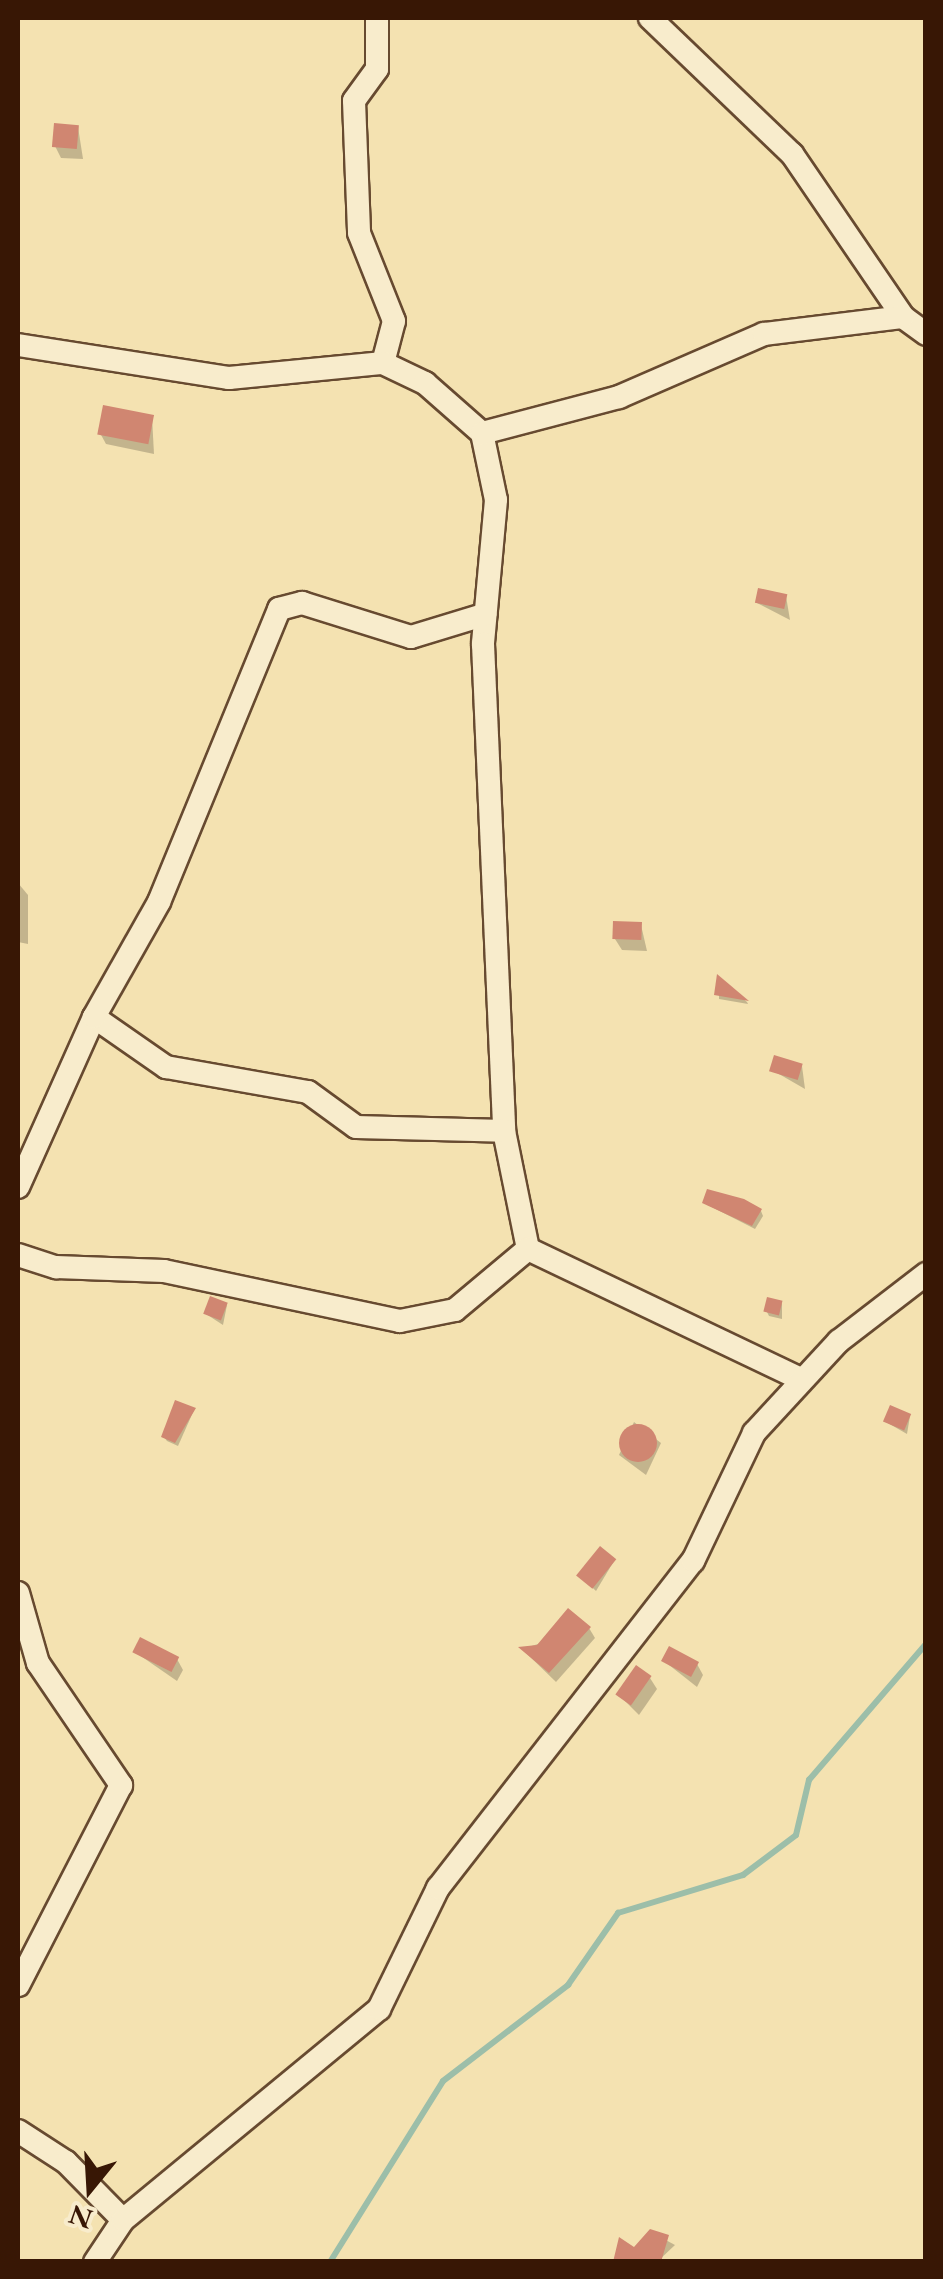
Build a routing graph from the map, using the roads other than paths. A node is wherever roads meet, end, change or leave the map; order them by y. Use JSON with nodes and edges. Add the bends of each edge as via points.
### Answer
{"nodes":[{"id":1,"x":377,"y":18,"type":"edge"},
{"id":2,"x":650,"y":18,"type":"edge"},
{"id":3,"x":902,"y":317,"type":"junction"},
{"id":4,"x":926,"y":334,"type":"edge"},
{"id":5,"x":18,"y":344,"type":"edge"},
{"id":6,"x":383,"y":363,"type":"junction"},
{"id":7,"x":482,"y":434,"type":"junction"},
{"id":8,"x":486,"y":614,"type":"junction"},
{"id":9,"x":94,"y":1017,"type":"junction"},
{"id":10,"x":504,"y":1131,"type":"junction"},
{"id":11,"x":18,"y":1187,"type":"edge"},
{"id":12,"x":528,"y":1249,"type":"junction"},
{"id":13,"x":18,"y":1255,"type":"edge"},
{"id":14,"x":926,"y":1274,"type":"edge"},
{"id":15,"x":801,"y":1378,"type":"junction"},
{"id":16,"x":18,"y":1593,"type":"edge"},
{"id":17,"x":18,"y":1985,"type":"edge"},
{"id":18,"x":18,"y":2131,"type":"edge"},
{"id":19,"x":123,"y":2220,"type":"junction"},
{"id":20,"x":95,"y":2262,"type":"edge"}],
"edges":[{"from":1,"to":6,"type":"street","via":[[377,69],[354,101],[359,234],[394,321]]},
{"from":2,"to":3,"type":"street","via":[[792,154]]},
{"from":3,"to":4,"type":"street"},
{"from":3,"to":7,"type":"street","via":[[764,334],[619,397]]},
{"from":5,"to":6,"type":"street","via":[[229,378]]},
{"from":6,"to":7,"type":"street","via":[[425,383]]},
{"from":7,"to":8,"type":"street","via":[[496,510]]},
{"from":8,"to":9,"type":"street","via":[[411,636],[302,602],[280,609],[159,902]]},
{"from":8,"to":10,"type":"street"},
{"from":9,"to":10,"type":"street","via":[[166,1067],[308,1092],[356,1127]]},
{"from":9,"to":11,"type":"street"},
{"from":10,"to":12,"type":"street"},
{"from":12,"to":13,"type":"street","via":[[454,1310],[400,1321],[164,1271],[56,1268]]},
{"from":12,"to":15,"type":"street"},
{"from":14,"to":15,"type":"street"},
{"from":15,"to":19,"type":"street","via":[[754,1433],[693,1561],[438,1888],[379,2009]]},
{"from":16,"to":17,"type":"street","via":[[38,1663],[121,1785]]},
{"from":18,"to":19,"type":"street","via":[[66,2162]]},
{"from":19,"to":20,"type":"street"}]}
